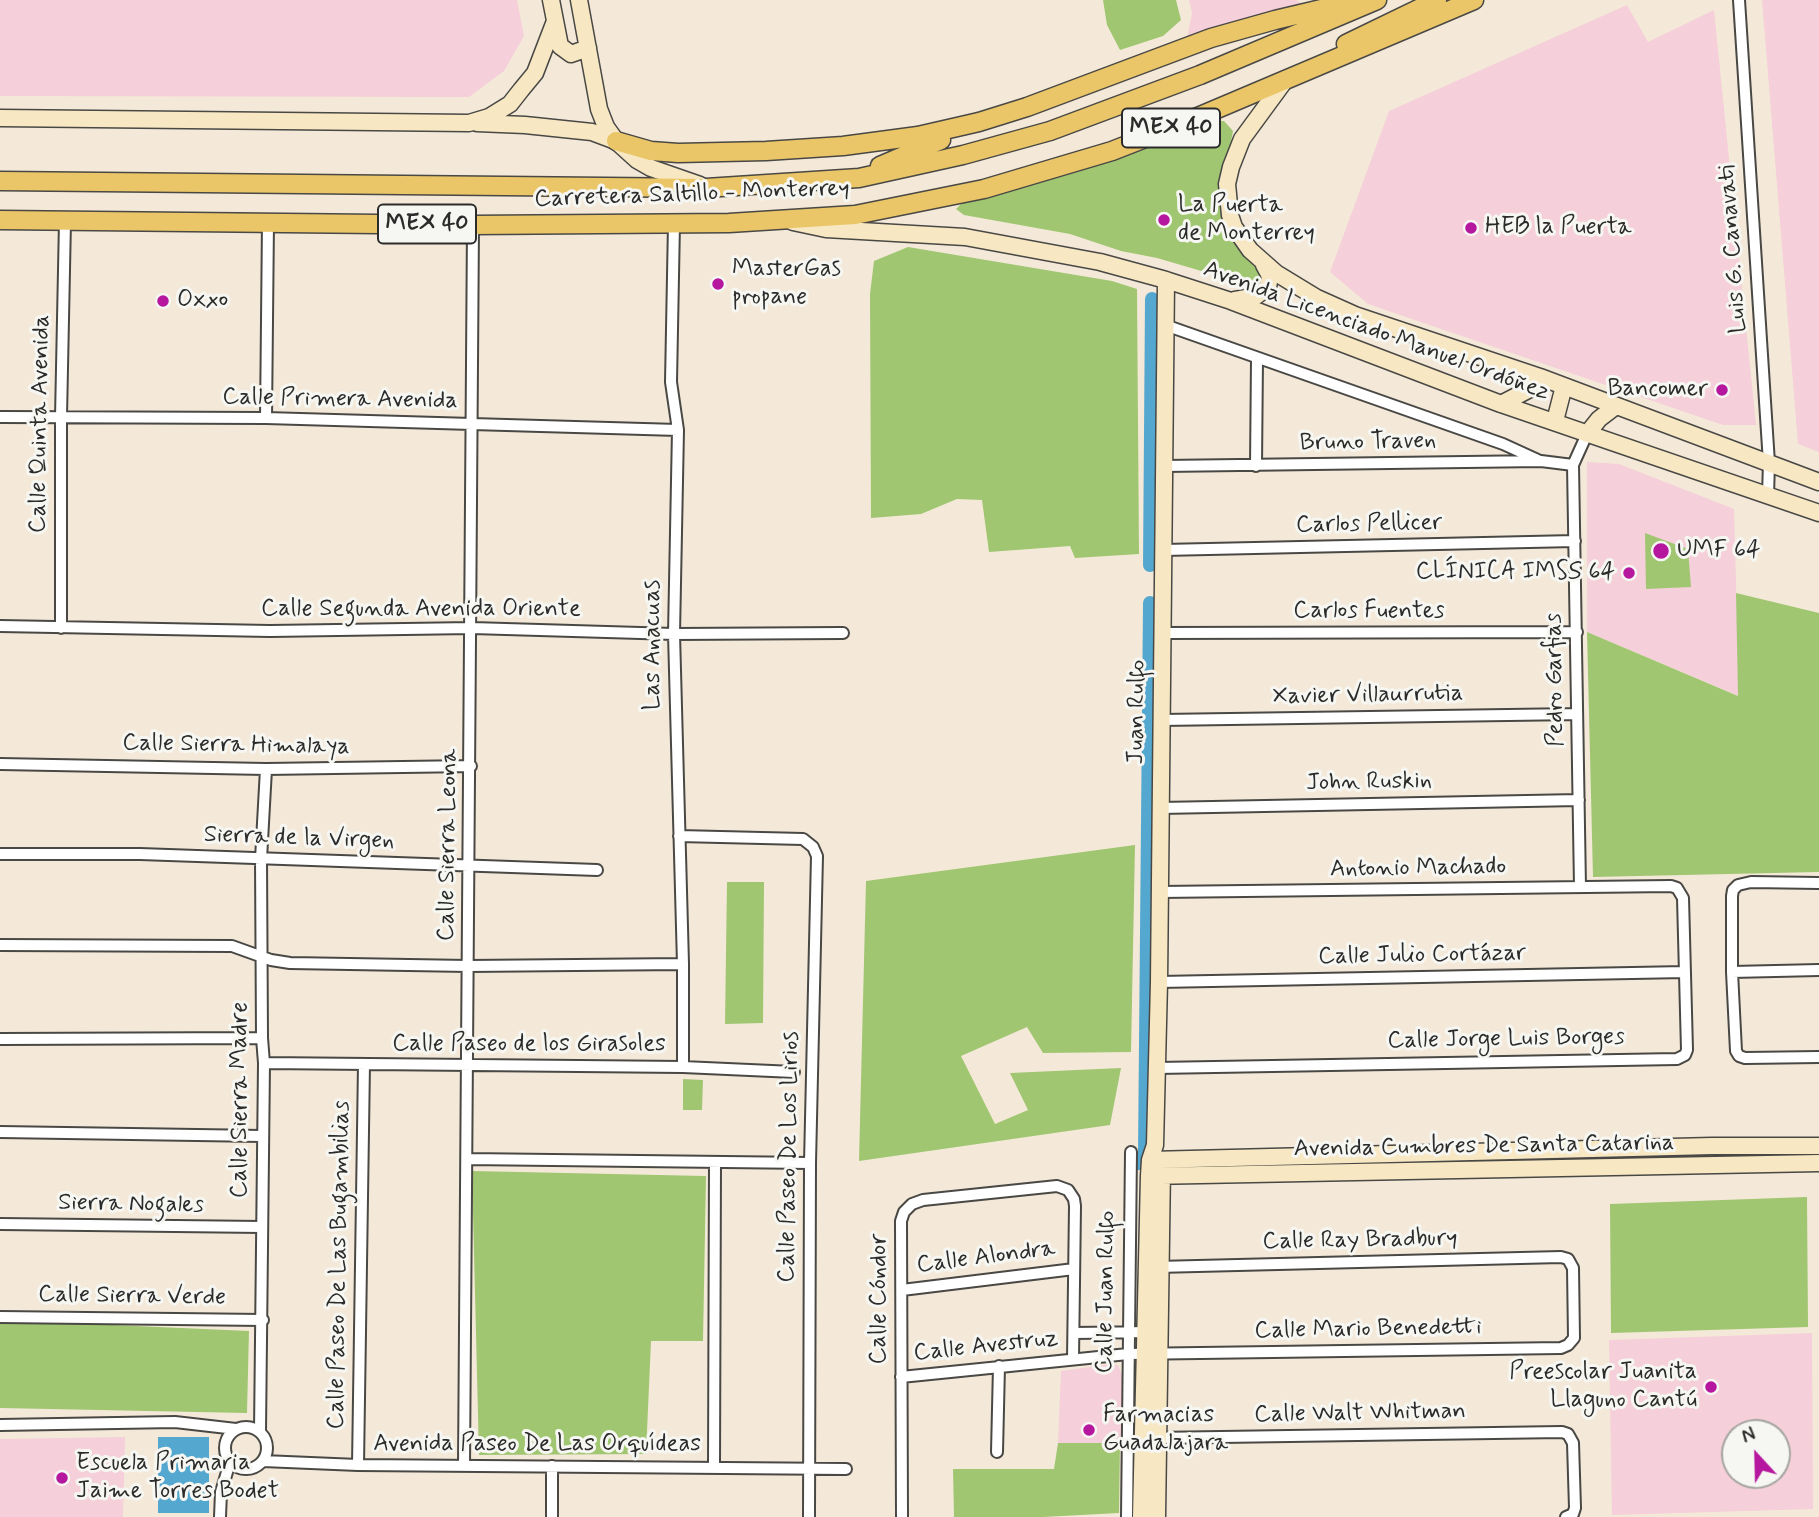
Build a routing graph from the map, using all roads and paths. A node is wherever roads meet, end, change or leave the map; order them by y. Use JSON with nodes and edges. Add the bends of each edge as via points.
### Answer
{"nodes":[{"id":1,"x":551,"y":0,"type":"edge"},
{"id":2,"x":579,"y":0,"type":"edge"},
{"id":3,"x":1358,"y":0,"type":"edge"},
{"id":4,"x":1377,"y":0,"type":"edge"},
{"id":5,"x":1437,"y":0,"type":"edge"},
{"id":6,"x":1474,"y":0,"type":"edge"},
{"id":7,"x":1739,"y":0,"type":"edge"},
{"id":8,"x":555,"y":20,"type":"junction"},
{"id":9,"x":587,"y":48,"type":"junction"},
{"id":10,"x":1312,"y":68,"type":"junction"},
{"id":11,"x":1286,"y":79,"type":"junction"},
{"id":12,"x":1027,"y":107,"type":"junction"},
{"id":13,"x":0,"y":118,"type":"edge"},
{"id":14,"x":469,"y":122,"type":"junction"},
{"id":15,"x":616,"y":141,"type":"junction"},
{"id":16,"x":859,"y":178,"type":"junction"},
{"id":17,"x":0,"y":181,"type":"edge"},
{"id":18,"x":706,"y":188,"type":"junction"},
{"id":19,"x":0,"y":220,"type":"edge"},
{"id":20,"x":783,"y":220,"type":"junction"},
{"id":21,"x":65,"y":221,"type":"junction"},
{"id":22,"x":268,"y":222,"type":"junction"},
{"id":23,"x":674,"y":223,"type":"junction"},
{"id":24,"x":473,"y":225,"type":"junction"},
{"id":25,"x":1261,"y":261,"type":"junction"},
{"id":26,"x":1166,"y":280,"type":"junction"},
{"id":27,"x":1231,"y":301,"type":"junction"},
{"id":28,"x":1165,"y":325,"type":"junction"},
{"id":29,"x":1257,"y":359,"type":"junction"},
{"id":30,"x":1540,"y":377,"type":"junction"},
{"id":31,"x":1564,"y":386,"type":"junction"},
{"id":32,"x":1501,"y":404,"type":"junction"},
{"id":33,"x":1616,"y":405,"type":"junction"},
{"id":34,"x":0,"y":417,"type":"edge"},
{"id":35,"x":61,"y":417,"type":"junction"},
{"id":36,"x":266,"y":418,"type":"junction"},
{"id":37,"x":1555,"y":421,"type":"junction"},
{"id":38,"x":470,"y":425,"type":"junction"},
{"id":39,"x":678,"y":430,"type":"junction"},
{"id":40,"x":1587,"y":434,"type":"junction"},
{"id":41,"x":1541,"y":461,"type":"junction"},
{"id":42,"x":1769,"y":463,"type":"junction"},
{"id":43,"x":1573,"y":465,"type":"junction"},
{"id":44,"x":1164,"y":466,"type":"junction"},
{"id":45,"x":1256,"y":466,"type":"junction"},
{"id":46,"x":1819,"y":482,"type":"edge"},
{"id":47,"x":1768,"y":495,"type":"junction"},
{"id":48,"x":1819,"y":513,"type":"edge"},
{"id":49,"x":1575,"y":541,"type":"junction"},
{"id":50,"x":1163,"y":550,"type":"junction"},
{"id":51,"x":0,"y":626,"type":"edge"},
{"id":52,"x":61,"y":628,"type":"junction"},
{"id":53,"x":472,"y":628,"type":"junction"},
{"id":54,"x":1577,"y":632,"type":"junction"},
{"id":55,"x":843,"y":633,"type":"dead end"},
{"id":56,"x":1162,"y":633,"type":"junction"},
{"id":57,"x":674,"y":634,"type":"junction"},
{"id":58,"x":1577,"y":714,"type":"junction"},
{"id":59,"x":1160,"y":720,"type":"junction"},
{"id":60,"x":0,"y":764,"type":"edge"},
{"id":61,"x":471,"y":766,"type":"junction"},
{"id":62,"x":266,"y":769,"type":"junction"},
{"id":63,"x":1579,"y":800,"type":"junction"},
{"id":64,"x":1160,"y":808,"type":"junction"},
{"id":65,"x":679,"y":836,"type":"junction"},
{"id":66,"x":0,"y":853,"type":"edge"},
{"id":67,"x":261,"y":859,"type":"junction"},
{"id":68,"x":470,"y":865,"type":"junction"},
{"id":69,"x":597,"y":870,"type":"dead end"},
{"id":70,"x":1819,"y":883,"type":"edge"},
{"id":71,"x":1580,"y":887,"type":"junction"},
{"id":72,"x":1677,"y":888,"type":"joint"},
{"id":73,"x":1160,"y":892,"type":"junction"},
{"id":74,"x":0,"y":945,"type":"edge"},
{"id":75,"x":262,"y":957,"type":"junction"},
{"id":76,"x":683,"y":964,"type":"junction"},
{"id":77,"x":468,"y":966,"type":"junction"},
{"id":78,"x":1819,"y":970,"type":"edge"},
{"id":79,"x":1685,"y":972,"type":"junction"},
{"id":80,"x":1732,"y":972,"type":"junction"},
{"id":81,"x":1159,"y":982,"type":"junction"},
{"id":82,"x":262,"y":1038,"type":"junction"},
{"id":83,"x":0,"y":1039,"type":"edge"},
{"id":84,"x":1819,"y":1056,"type":"edge"},
{"id":85,"x":264,"y":1063,"type":"junction"},
{"id":86,"x":467,"y":1064,"type":"junction"},
{"id":87,"x":364,"y":1065,"type":"junction"},
{"id":88,"x":683,"y":1067,"type":"junction"},
{"id":89,"x":1157,"y":1068,"type":"junction"},
{"id":90,"x":794,"y":1072,"type":"dead end"},
{"id":91,"x":0,"y":1132,"type":"edge"},
{"id":92,"x":262,"y":1136,"type":"junction"},
{"id":93,"x":1720,"y":1146,"type":"junction"},
{"id":94,"x":1819,"y":1146,"type":"edge"},
{"id":95,"x":1132,"y":1152,"type":"dead end"},
{"id":96,"x":467,"y":1159,"type":"junction"},
{"id":97,"x":715,"y":1162,"type":"junction"},
{"id":98,"x":810,"y":1163,"type":"junction"},
{"id":99,"x":1156,"y":1163,"type":"junction"},
{"id":100,"x":1819,"y":1163,"type":"edge"},
{"id":101,"x":1720,"y":1165,"type":"junction"},
{"id":102,"x":0,"y":1224,"type":"edge"},
{"id":103,"x":262,"y":1227,"type":"junction"},
{"id":104,"x":1153,"y":1267,"type":"junction"},
{"id":105,"x":1074,"y":1269,"type":"junction"},
{"id":106,"x":902,"y":1290,"type":"junction"},
{"id":107,"x":0,"y":1317,"type":"edge"},
{"id":108,"x":263,"y":1320,"type":"junction"},
{"id":109,"x":1144,"y":1332,"type":"junction"},
{"id":110,"x":1074,"y":1333,"type":"junction"},
{"id":111,"x":1574,"y":1338,"type":"joint"},
{"id":112,"x":1143,"y":1354,"type":"junction"},
{"id":113,"x":1073,"y":1359,"type":"junction"},
{"id":114,"x":999,"y":1366,"type":"junction"},
{"id":115,"x":901,"y":1377,"type":"junction"},
{"id":116,"x":0,"y":1425,"type":"edge"},
{"id":117,"x":236,"y":1429,"type":"junction"},
{"id":118,"x":260,"y":1431,"type":"junction"},
{"id":119,"x":1150,"y":1438,"type":"junction"},
{"id":120,"x":997,"y":1452,"type":"dead end"},
{"id":121,"x":264,"y":1461,"type":"junction"},
{"id":122,"x":230,"y":1462,"type":"junction"},
{"id":123,"x":358,"y":1465,"type":"junction"},
{"id":124,"x":464,"y":1465,"type":"junction"},
{"id":125,"x":552,"y":1466,"type":"junction"},
{"id":126,"x":714,"y":1467,"type":"junction"},
{"id":127,"x":810,"y":1468,"type":"junction"},
{"id":128,"x":846,"y":1469,"type":"dead end"},
{"id":129,"x":220,"y":1517,"type":"edge"},
{"id":130,"x":552,"y":1517,"type":"edge"},
{"id":131,"x":809,"y":1517,"type":"edge"},
{"id":132,"x":901,"y":1517,"type":"edge"},
{"id":133,"x":1127,"y":1517,"type":"edge"},
{"id":134,"x":1141,"y":1517,"type":"edge"},
{"id":135,"x":1157,"y":1517,"type":"edge"},
{"id":136,"x":1566,"y":1517,"type":"edge"}],
"edges":[{"from":1,"to":8,"type":"street"},
{"from":2,"to":9,"type":"street"},
{"from":3,"to":12,"type":"main road","via":[[1211,38]]},
{"from":4,"to":16,"type":"main road","name":"Carretera Saltillo - Monterrey","number":"MEX 40","via":[[1050,131]]},
{"from":5,"to":10,"type":"main road","via":[[1349,41]]},
{"from":6,"to":10,"type":"main road","name":"Carretera Saltillo - Monterrey","number":"MEX 40"},
{"from":7,"to":42,"type":"street","name":"Luis G. Canavati"},
{"from":8,"to":9,"type":"street","via":[[565,51],[571,54]]},
{"from":8,"to":14,"type":"street","via":[[535,73],[510,104]]},
{"from":9,"to":15,"type":"street","via":[[599,109]]},
{"from":10,"to":11,"type":"main road","name":"Carretera Saltillo - Monterrey","number":"MEX 40"},
{"from":11,"to":20,"type":"main road","name":"Carretera Saltillo - Monterrey","number":"MEX 40","via":[[1125,146],[984,189],[905,207]]},
{"from":11,"to":25,"type":"street","name":"Avenida Licenciado Manuel Ordóñez","via":[[1242,139],[1227,184],[1234,228]]},
{"from":12,"to":15,"type":"main road","via":[[918,136],[855,145],[664,153]]},
{"from":12,"to":16,"type":"main road","via":[[920,148]]},
{"from":13,"to":14,"type":"street"},
{"from":14,"to":15,"type":"street","via":[[592,132]]},
{"from":15,"to":18,"type":"street","via":[[651,168]]},
{"from":16,"to":18,"type":"main road","name":"Carretera Saltillo - Monterrey","number":"MEX 40"},
{"from":17,"to":18,"type":"main road","name":"Carretera Saltillo - Monterrey","number":"MEX 40"},
{"from":19,"to":21,"type":"main road","name":"Carretera Saltillo - Monterrey","number":"MEX 40"},
{"from":20,"to":23,"type":"main road","name":"Carretera Saltillo - Monterrey","number":"MEX 40"},
{"from":20,"to":26,"type":"street","name":"Avenida Licenciado Manuel Ordóñez","via":[[826,229],[965,237],[1100,262]]},
{"from":21,"to":22,"type":"main road","name":"Carretera Saltillo - Monterrey","number":"MEX 40"},
{"from":21,"to":35,"type":"street","name":"Calle Quinta Avenida"},
{"from":22,"to":24,"type":"main road","name":"Carretera Saltillo - Monterrey","number":"MEX 40"},
{"from":22,"to":36,"type":"street"},
{"from":23,"to":24,"type":"main road","name":"Carretera Saltillo - Monterrey","number":"MEX 40"},
{"from":23,"to":39,"type":"street","name":"Las Anacuas","via":[[671,382]]},
{"from":24,"to":38,"type":"street","name":"Calle Sierra Leona"},
{"from":25,"to":27,"type":"street","via":[[1270,276],[1268,287],[1256,296]]},
{"from":25,"to":30,"type":"street","name":"Avenida Licenciado Manuel Ordóñez","via":[[1296,287],[1355,316]]},
{"from":26,"to":27,"type":"street","name":"Avenida Licenciado Manuel Ordóñez"},
{"from":26,"to":28,"type":"street","name":"Juan Rulfo"},
{"from":27,"to":32,"type":"street","name":"Avenida Licenciado Manuel Ordóñez"},
{"from":28,"to":29,"type":"street"},
{"from":28,"to":44,"type":"street","name":"Juan Rulfo"},
{"from":29,"to":41,"type":"street"},
{"from":29,"to":45,"type":"street"},
{"from":30,"to":31,"type":"street","name":"Avenida Licenciado Manuel Ordóñez"},
{"from":30,"to":32,"type":"street","via":[[1528,390]]},
{"from":31,"to":33,"type":"street","name":"Avenida Licenciado Manuel Ordóñez"},
{"from":31,"to":37,"type":"street"},
{"from":32,"to":37,"type":"street","name":"Avenida Licenciado Manuel Ordóñez"},
{"from":33,"to":40,"type":"street"},
{"from":33,"to":42,"type":"street","name":"Avenida Licenciado Manuel Ordóñez"},
{"from":34,"to":35,"type":"street","name":"Calle Primera Avenida"},
{"from":35,"to":36,"type":"street","name":"Calle Primera Avenida"},
{"from":35,"to":52,"type":"street","name":"Calle Quinta Avenida"},
{"from":36,"to":38,"type":"street","name":"Calle Primera Avenida"},
{"from":37,"to":40,"type":"street","name":"Avenida Licenciado Manuel Ordóñez"},
{"from":38,"to":39,"type":"street","name":"Calle Primera Avenida"},
{"from":38,"to":53,"type":"street","name":"Calle Sierra Leona"},
{"from":39,"to":57,"type":"street","name":"Las Anacuas"},
{"from":40,"to":43,"type":"street","name":"Pedro Garfias"},
{"from":40,"to":47,"type":"street","name":"Avenida Licenciado Manuel Ordóñez"},
{"from":41,"to":43,"type":"street","name":"Bruno Traven"},
{"from":41,"to":45,"type":"street","name":"Bruno Traven"},
{"from":42,"to":46,"type":"street","name":"Avenida Licenciado Manuel Ordóñez"},
{"from":42,"to":47,"type":"street","name":"Luis G. Canavati"},
{"from":43,"to":49,"type":"street","name":"Pedro Garfias"},
{"from":44,"to":45,"type":"street","name":"Bruno Traven"},
{"from":44,"to":50,"type":"street","name":"Juan Rulfo"},
{"from":47,"to":48,"type":"street","name":"Avenida Licenciado Manuel Ordóñez"},
{"from":49,"to":50,"type":"street","name":"Carlos Pellicer"},
{"from":49,"to":54,"type":"street","name":"Pedro Garfias"},
{"from":50,"to":56,"type":"street","name":"Juan Rulfo"},
{"from":51,"to":52,"type":"street","name":"Calle Segunda Avenida Oriente"},
{"from":52,"to":53,"type":"street","name":"Calle Segunda Avenida Oriente"},
{"from":53,"to":57,"type":"street","name":"Calle Segunda Avenida Oriente"},
{"from":53,"to":61,"type":"street","name":"Calle Sierra Leona"},
{"from":54,"to":56,"type":"street","name":"Carlos Fuentes"},
{"from":54,"to":58,"type":"street","name":"Pedro Garfias"},
{"from":55,"to":57,"type":"street","name":"Calle Segunda Avenida Oriente"},
{"from":56,"to":59,"type":"street","name":"Juan Rulfo"},
{"from":57,"to":65,"type":"street","name":"Las Anacuas"},
{"from":58,"to":59,"type":"street","name":"Xavier Villaurrutia"},
{"from":58,"to":63,"type":"street","name":"Pedro Garfias"},
{"from":59,"to":64,"type":"street","name":"Juan Rulfo"},
{"from":60,"to":62,"type":"street","name":"Calle Sierra Himalaya"},
{"from":61,"to":62,"type":"street","name":"Calle Sierra Himalaya"},
{"from":61,"to":68,"type":"street","name":"Calle Sierra Leona"},
{"from":62,"to":67,"type":"street","name":"Calle Sierra Madre"},
{"from":63,"to":64,"type":"street","name":"John Ruskin"},
{"from":63,"to":71,"type":"street","name":"Pedro Garfias"},
{"from":64,"to":73,"type":"street","name":"Juan Rulfo"},
{"from":65,"to":76,"type":"street","name":"Las Anacuas"},
{"from":65,"to":98,"type":"street","name":"Calle Paseo De Los Lirios","via":[[803,839],[813,847],[818,864]]},
{"from":66,"to":67,"type":"street","name":"Sierra de la Virgen"},
{"from":67,"to":68,"type":"street","name":"Sierra de la Virgen"},
{"from":67,"to":75,"type":"street","name":"Calle Sierra Madre"},
{"from":68,"to":69,"type":"street","name":"Sierra de la Virgen"},
{"from":68,"to":77,"type":"street","name":"Calle Sierra Leona"},
{"from":70,"to":80,"type":"street","via":[[1751,882],[1733,890]]},
{"from":71,"to":72,"type":"street","name":"Antonio Machado"},
{"from":71,"to":73,"type":"street","name":"Antonio Machado"},
{"from":72,"to":79,"type":"street","name":"Calle Jorge Luis Borges","via":[[1683,898]]},
{"from":73,"to":81,"type":"street","name":"Juan Rulfo"},
{"from":74,"to":75,"type":"street","via":[[232,946]]},
{"from":75,"to":77,"type":"street","via":[[290,962]]},
{"from":75,"to":82,"type":"street","name":"Calle Sierra Madre"},
{"from":76,"to":77,"type":"street"},
{"from":76,"to":88,"type":"street","name":"Las Anacuas"},
{"from":77,"to":86,"type":"street","name":"Calle Sierra Leona"},
{"from":78,"to":80,"type":"street"},
{"from":79,"to":81,"type":"street","name":"Calle Julio Cortázar"},
{"from":79,"to":89,"type":"street","name":"Calle Jorge Luis Borges","via":[[1687,1050],[1677,1059]]},
{"from":80,"to":84,"type":"street","via":[[1734,1042],[1739,1056]]},
{"from":81,"to":89,"type":"street","name":"Juan Rulfo"},
{"from":82,"to":83,"type":"street"},
{"from":82,"to":85,"type":"street","name":"Calle Sierra Madre"},
{"from":85,"to":87,"type":"street","name":"Calle Paseo de los Girasoles"},
{"from":85,"to":92,"type":"street","name":"Calle Sierra Madre"},
{"from":86,"to":87,"type":"street","name":"Calle Paseo de los Girasoles"},
{"from":86,"to":88,"type":"street","name":"Calle Paseo de los Girasoles"},
{"from":86,"to":96,"type":"street","name":"Calle Sierra Leona"},
{"from":87,"to":123,"type":"street","name":"Calle Paseo De Las Bugambilias"},
{"from":88,"to":90,"type":"street","name":"Calle Paseo de los Girasoles"},
{"from":89,"to":99,"type":"street","name":"Juan Rulfo"},
{"from":91,"to":92,"type":"street"},
{"from":92,"to":103,"type":"street","name":"Calle Sierra Madre"},
{"from":93,"to":94,"type":"street","name":"Avenida Cumbres De Santa Catarina"},
{"from":93,"to":99,"type":"street","name":"Avenida Cumbres De Santa Catarina"},
{"from":93,"to":101,"type":"street"},
{"from":95,"to":109,"type":"street","name":"Calle Juan Rulfo"},
{"from":96,"to":97,"type":"street"},
{"from":96,"to":124,"type":"street","name":"Calle Sierra Leona"},
{"from":97,"to":98,"type":"street"},
{"from":97,"to":126,"type":"street"},
{"from":98,"to":127,"type":"street","name":"Calle Paseo De Los Lirios"},
{"from":99,"to":101,"type":"street","name":"Avenida Cumbres De Santa Catarina"},
{"from":99,"to":104,"type":"street","name":"Calle Juan Rulfo"},
{"from":100,"to":101,"type":"street","name":"Avenida Cumbres De Santa Catarina"},
{"from":102,"to":103,"type":"street","name":"Sierra Nogales"},
{"from":103,"to":108,"type":"street","name":"Calle Sierra Madre"},
{"from":104,"to":109,"type":"street","name":"Calle Juan Rulfo"},
{"from":104,"to":111,"type":"street","name":"Calle Ray Bradbury","via":[[1561,1257],[1573,1268]]},
{"from":105,"to":106,"type":"street","name":"Calle Alondra"},
{"from":105,"to":106,"type":"street","name":"Calle Cóndor","via":[[1075,1206],[1072,1194],[1063,1187],[923,1200],[904,1212],[901,1221]]},
{"from":105,"to":110,"type":"street","name":"Calle Cóndor"},
{"from":106,"to":115,"type":"street","name":"Calle Cóndor"},
{"from":107,"to":108,"type":"street","name":"Calle Sierra Verde"},
{"from":108,"to":118,"type":"street","name":"Calle Sierra Madre"},
{"from":109,"to":110,"type":"street","name":"Calle Avestruz"},
{"from":109,"to":112,"type":"street","name":"Calle Juan Rulfo"},
{"from":109,"to":112,"type":"street","name":"Calle Juan Rulfo"},
{"from":110,"to":113,"type":"street","name":"Calle Cóndor"},
{"from":111,"to":112,"type":"street","name":"Calle Mario Benedetti","via":[[1562,1348]]},
{"from":112,"to":113,"type":"street","name":"Calle Avestruz"},
{"from":112,"to":119,"type":"street","name":"Calle Juan Rulfo"},
{"from":112,"to":133,"type":"street","name":"Calle Juan Rulfo"},
{"from":113,"to":114,"type":"street","name":"Calle Avestruz"},
{"from":114,"to":115,"type":"street","name":"Calle Avestruz"},
{"from":114,"to":120,"type":"street"},
{"from":115,"to":132,"type":"street","name":"Calle Cóndor"},
{"from":116,"to":117,"type":"street","via":[[175,1422]]},
{"from":117,"to":118,"type":"street"},
{"from":117,"to":122,"type":"street","via":[[225,1448]]},
{"from":118,"to":121,"type":"street","name":"Calle Sierra Madre","via":[[267,1440]]},
{"from":119,"to":134,"type":"street","name":"Calle Juan Rulfo"},
{"from":119,"to":135,"type":"street","name":"Calle Juan Rulfo"},
{"from":119,"to":136,"type":"street","name":"Calle Walt Whitman","via":[[1562,1432],[1573,1443],[1575,1508]]},
{"from":121,"to":122,"type":"street","via":[[243,1469]]},
{"from":121,"to":123,"type":"street","name":"Avenida Paseo De Las Orquídeas"},
{"from":122,"to":129,"type":"street"},
{"from":123,"to":124,"type":"street","name":"Avenida Paseo De Las Orquídeas"},
{"from":124,"to":125,"type":"street","name":"Avenida Paseo De Las Orquídeas"},
{"from":125,"to":126,"type":"street","name":"Avenida Paseo De Las Orquídeas"},
{"from":125,"to":130,"type":"street"},
{"from":126,"to":127,"type":"street","name":"Avenida Paseo De Las Orquídeas"},
{"from":127,"to":128,"type":"street","name":"Avenida Paseo De Las Orquídeas"},
{"from":127,"to":131,"type":"street"}]}
